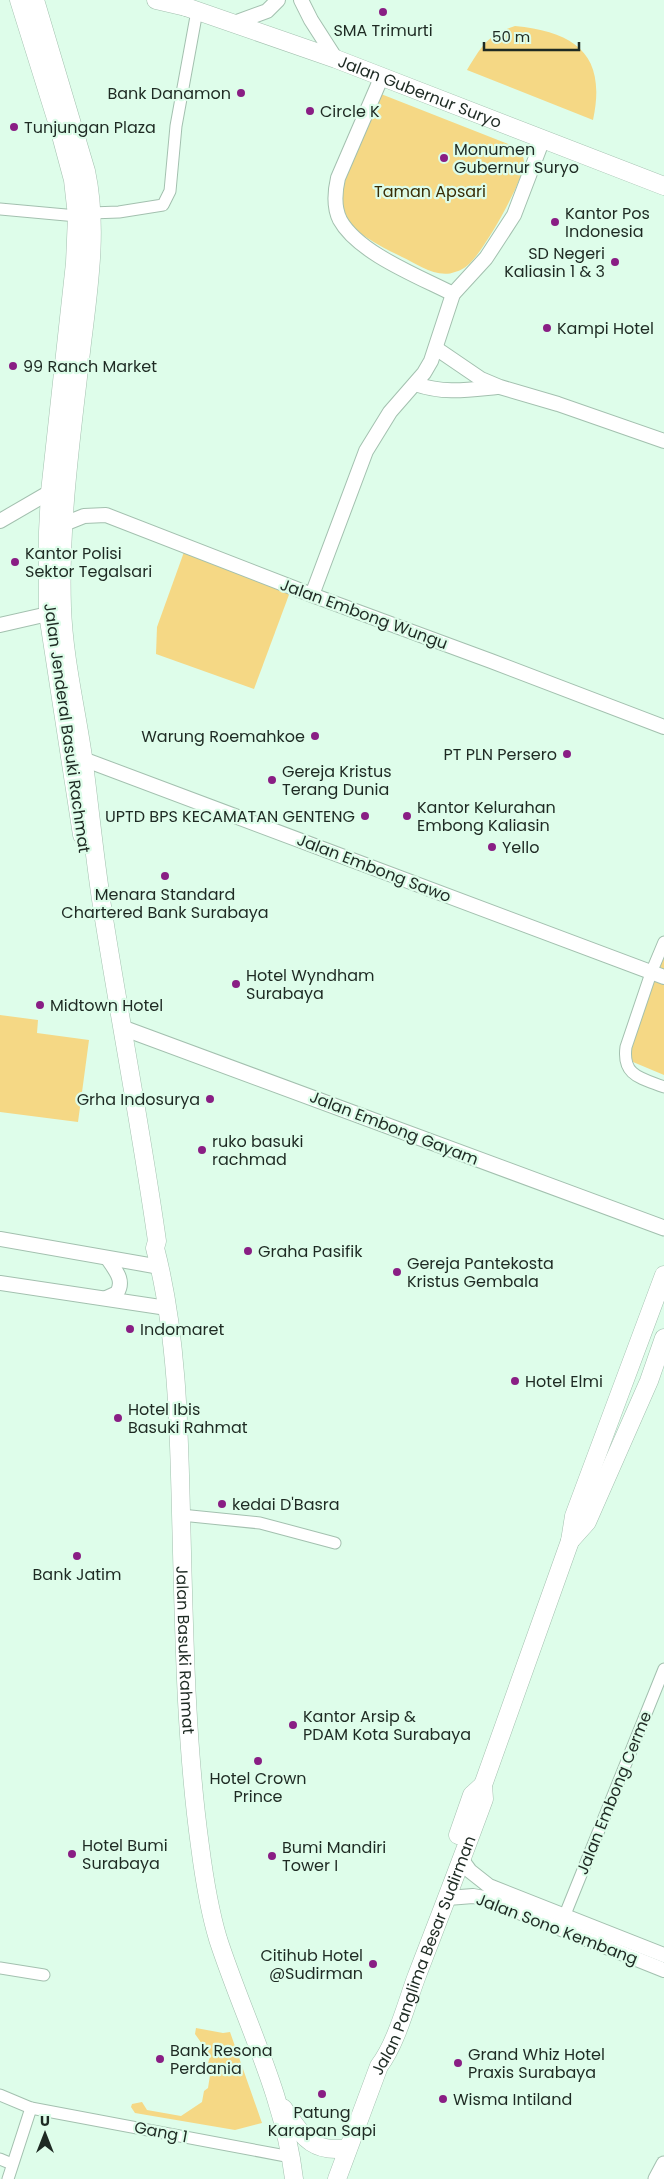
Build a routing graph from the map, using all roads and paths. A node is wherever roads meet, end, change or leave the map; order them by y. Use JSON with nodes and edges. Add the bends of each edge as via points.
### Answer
{"nodes":[{"id":1,"x":19,"y":0,"type":"edge"},
{"id":2,"x":35,"y":0,"type":"edge"},
{"id":3,"x":49,"y":0,"type":"edge"},
{"id":4,"x":156,"y":0,"type":"edge"},
{"id":5,"x":278,"y":0,"type":"edge"},
{"id":6,"x":301,"y":0,"type":"edge"},
{"id":7,"x":186,"y":6,"type":"edge"},
{"id":8,"x":234,"y":23,"type":"junction"},
{"id":9,"x":47,"y":38,"type":"junction"},
{"id":10,"x":336,"y":59,"type":"junction"},
{"id":11,"x":382,"y":76,"type":"junction"},
{"id":12,"x":543,"y":139,"type":"junction"},
{"id":13,"x":664,"y":186,"type":"edge"},
{"id":14,"x":0,"y":209,"type":"edge"},
{"id":15,"x":84,"y":214,"type":"junction"},
{"id":16,"x":453,"y":294,"type":"junction"},
{"id":17,"x":437,"y":349,"type":"junction"},
{"id":18,"x":416,"y":384,"type":"junction"},
{"id":19,"x":500,"y":387,"type":"junction"},
{"id":20,"x":664,"y":442,"type":"edge"},
{"id":21,"x":50,"y":492,"type":"junction"},
{"id":22,"x":0,"y":521,"type":"edge"},
{"id":23,"x":64,"y":524,"type":"junction"},
{"id":24,"x":312,"y":595,"type":"junction"},
{"id":25,"x":48,"y":614,"type":"junction"},
{"id":26,"x":0,"y":625,"type":"edge"},
{"id":27,"x":664,"y":727,"type":"edge"},
{"id":28,"x":83,"y":759,"type":"junction"},
{"id":29,"x":664,"y":942,"type":"edge"},
{"id":30,"x":657,"y":975,"type":"edge"},
{"id":31,"x":123,"y":1028,"type":"junction"},
{"id":32,"x":664,"y":1087,"type":"edge"},
{"id":33,"x":664,"y":1228,"type":"edge"},
{"id":34,"x":0,"y":1239,"type":"edge"},
{"id":35,"x":155,"y":1248,"type":"junction"},
{"id":36,"x":108,"y":1259,"type":"junction"},
{"id":37,"x":160,"y":1267,"type":"junction"},
{"id":38,"x":664,"y":1274,"type":"edge"},
{"id":39,"x":0,"y":1283,"type":"edge"},
{"id":40,"x":106,"y":1298,"type":"junction"},
{"id":41,"x":167,"y":1308,"type":"junction"},
{"id":42,"x":664,"y":1338,"type":"edge"},
{"id":43,"x":181,"y":1515,"type":"junction"},
{"id":44,"x":570,"y":1541,"type":"junction"},
{"id":45,"x":335,"y":1543,"type":"dead end"},
{"id":46,"x":664,"y":1669,"type":"edge"},
{"id":47,"x":483,"y":1785,"type":"junction"},
{"id":48,"x":462,"y":1860,"type":"junction"},
{"id":49,"x":448,"y":1898,"type":"junction"},
{"id":50,"x":564,"y":1917,"type":"junction"},
{"id":51,"x":664,"y":1956,"type":"edge"},
{"id":52,"x":0,"y":1968,"type":"edge"},
{"id":53,"x":664,"y":1970,"type":"edge"},
{"id":54,"x":44,"y":1975,"type":"dead end"},
{"id":55,"x":379,"y":2066,"type":"junction"},
{"id":56,"x":0,"y":2096,"type":"edge"},
{"id":57,"x":277,"y":2100,"type":"junction"},
{"id":58,"x":31,"y":2108,"type":"junction"},
{"id":59,"x":348,"y":2148,"type":"junction"},
{"id":60,"x":291,"y":2157,"type":"junction"},
{"id":61,"x":0,"y":2159,"type":"edge"},
{"id":62,"x":12,"y":2164,"type":"junction"},
{"id":63,"x":664,"y":2164,"type":"edge"},
{"id":64,"x":339,"y":2178,"type":"edge"},
{"id":65,"x":8,"y":2179,"type":"edge"},
{"id":66,"x":294,"y":2179,"type":"edge"},
{"id":67,"x":656,"y":2179,"type":"edge"}],
"edges":[{"from":1,"to":15,"type":"main road","name":"Jalan Jenderal Basuki Rachmat"},
{"from":2,"to":9,"type":"main road"},
{"from":3,"to":9,"type":"main road"},
{"from":4,"to":7,"type":"main road","name":"Jalan Gubernur Suryo"},
{"from":5,"to":8,"type":"street","via":[[261,14]]},
{"from":6,"to":10,"type":"street"},
{"from":7,"to":8,"type":"main road","name":"Jalan Gubernur Suryo"},
{"from":7,"to":15,"type":"street","via":[[167,198],[163,205]]},
{"from":8,"to":10,"type":"main road","name":"Jalan Gubernur Suryo"},
{"from":9,"to":15,"type":"main road","name":"Jalan Jenderal Basuki Rachmat","via":[[86,171]]},
{"from":10,"to":11,"type":"main road","name":"Jalan Gubernur Suryo"},
{"from":11,"to":12,"type":"main road","name":"Jalan Gubernur Suryo"},
{"from":11,"to":16,"type":"street","via":[[338,178],[335,191],[340,220],[368,250]]},
{"from":12,"to":13,"type":"main road","name":"Jalan Gubernur Suryo"},
{"from":12,"to":16,"type":"street","via":[[514,215],[486,258]]},
{"from":14,"to":15,"type":"street"},
{"from":15,"to":21,"type":"main road","name":"Jalan Jenderal Basuki Rachmat"},
{"from":15,"to":23,"type":"main road","name":"Jalan Jenderal Basuki Rachmat","via":[[90,280]]},
{"from":16,"to":17,"type":"street"},
{"from":17,"to":18,"type":"street"},
{"from":17,"to":19,"type":"street","via":[[481,379]]},
{"from":18,"to":19,"type":"street","via":[[448,391]]},
{"from":18,"to":24,"type":"street","via":[[390,412],[366,451]]},
{"from":19,"to":20,"type":"street"},
{"from":21,"to":22,"type":"street"},
{"from":21,"to":25,"type":"main road","name":"Jalan Jenderal Basuki Rachmat"},
{"from":23,"to":24,"type":"street","name":"Jalan Embong Wungu","via":[[84,516],[106,515]]},
{"from":23,"to":28,"type":"main road","name":"Jalan Jenderal Basuki Rachmat","via":[[64,644]]},
{"from":24,"to":27,"type":"street","name":"Jalan Embong Wungu"},
{"from":25,"to":26,"type":"street"},
{"from":25,"to":35,"type":"main road","name":"Jalan Jenderal Basuki Rachmat","via":[[101,958],[151,1242]]},
{"from":28,"to":30,"type":"street","name":"Jalan Embong Sawo"},
{"from":28,"to":31,"type":"main road","name":"Jalan Jenderal Basuki Rachmat","via":[[100,892]]},
{"from":29,"to":30,"type":"street"},
{"from":30,"to":32,"type":"street","via":[[645,990],[626,1047],[626,1065],[637,1076]]},
{"from":31,"to":33,"type":"main road","name":"Jalan Embong Gayam"},
{"from":31,"to":35,"type":"main road","name":"Jalan Jenderal Basuki Rachmat","via":[[157,1241]]},
{"from":34,"to":36,"type":"street"},
{"from":35,"to":37,"type":"main road","name":"Jalan Jenderal Basuki Rachmat"},
{"from":36,"to":37,"type":"street"},
{"from":36,"to":40,"type":"street","via":[[120,1283],[117,1293]]},
{"from":37,"to":41,"type":"main road","name":"Jalan Basuki Rahmat"},
{"from":38,"to":44,"type":"main road","name":"Jalan Panglima Besar Sudirman","via":[[574,1516]]},
{"from":39,"to":40,"type":"street"},
{"from":40,"to":41,"type":"street"},
{"from":41,"to":43,"type":"main road","name":"Jalan Basuki Rahmat","via":[[180,1442]]},
{"from":42,"to":44,"type":"main road","name":"Jalan Panglima Besar Sudirman","via":[[649,1381],[587,1522]]},
{"from":43,"to":45,"type":"street","via":[[260,1523]]},
{"from":43,"to":57,"type":"main road","name":"Jalan Basuki Rahmat","via":[[186,1675],[200,1847],[214,1925]]},
{"from":44,"to":47,"type":"main road","name":"Jalan Panglima Besar Sudirman"},
{"from":46,"to":50,"type":"street","name":"Jalan Embong Cerme"},
{"from":47,"to":48,"type":"main road","name":"Jalan Panglima Besar Sudirman","via":[[484,1799]]},
{"from":47,"to":55,"type":"main road","name":"Jalan Panglima Besar Sudirman","via":[[472,1795],[377,2056]]},
{"from":48,"to":49,"type":"main road","name":"Jalan Panglima Besar Sudirman"},
{"from":48,"to":50,"type":"street","name":"Jalan Sono Kembang","via":[[489,1886]]},
{"from":49,"to":53,"type":"street","name":"Jalan Sono Kembang","via":[[484,1898]]},
{"from":49,"to":55,"type":"main road","name":"Jalan Panglima Besar Sudirman"},
{"from":50,"to":51,"type":"street","name":"Jalan Sono Kembang"},
{"from":52,"to":54,"type":"street"},
{"from":55,"to":59,"type":"main road"},
{"from":56,"to":58,"type":"street","name":"Gang 1"},
{"from":57,"to":59,"type":"main road","via":[[310,2142],[328,2150]]},
{"from":57,"to":60,"type":"main road"},
{"from":58,"to":60,"type":"street","name":"Gang 1"},
{"from":58,"to":62,"type":"street"},
{"from":59,"to":64,"type":"main road"},
{"from":60,"to":66,"type":"main road"},
{"from":61,"to":62,"type":"street"},
{"from":62,"to":65,"type":"street"},
{"from":63,"to":67,"type":"main road"}]}
